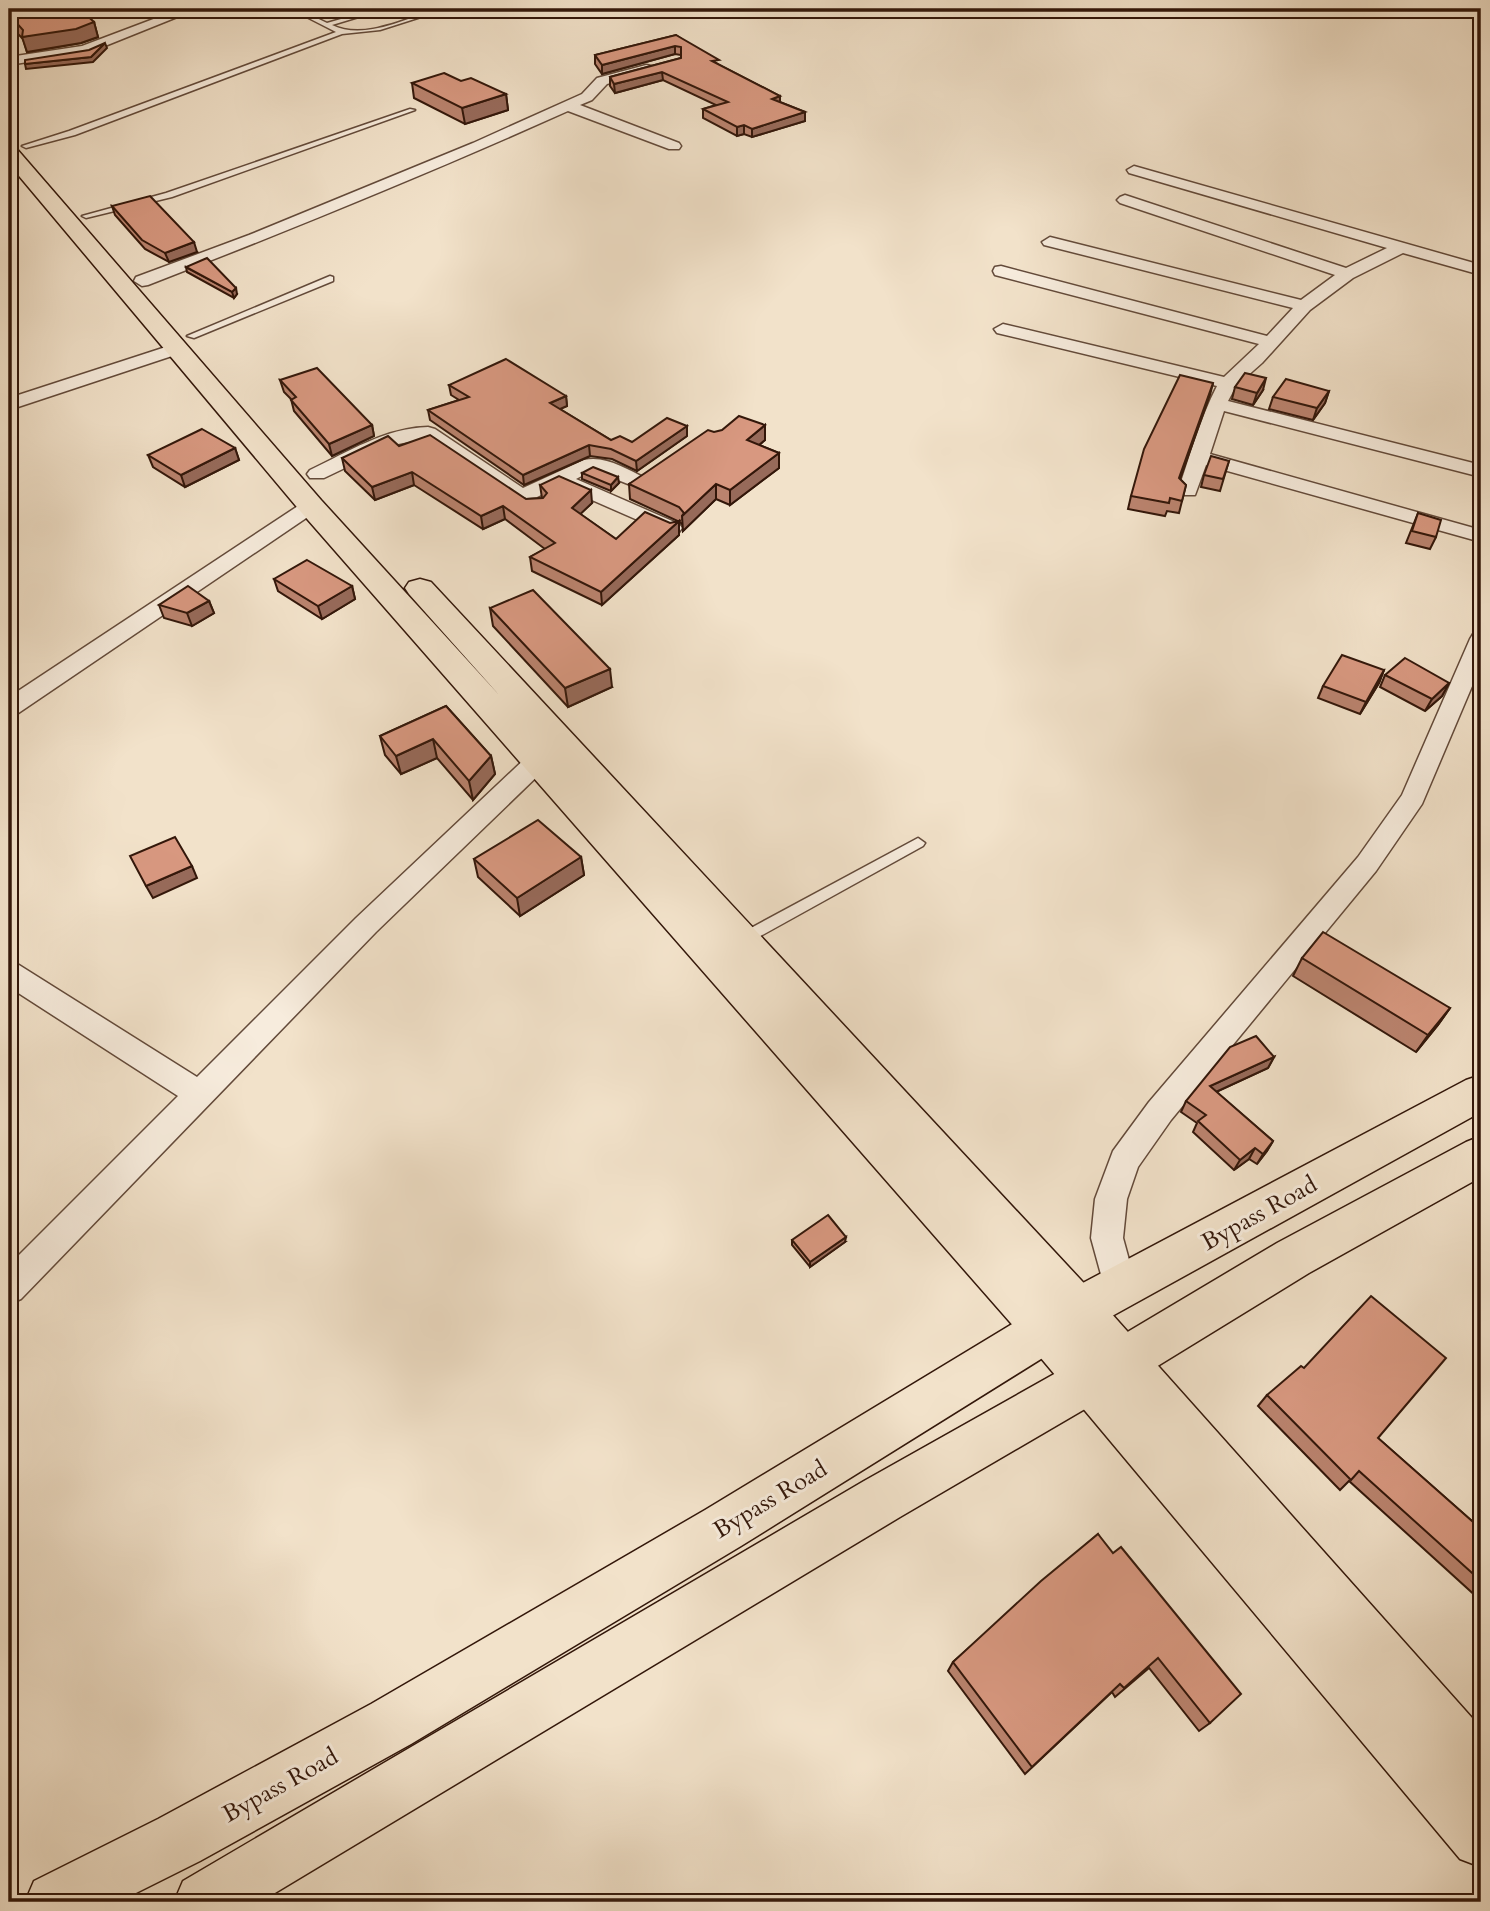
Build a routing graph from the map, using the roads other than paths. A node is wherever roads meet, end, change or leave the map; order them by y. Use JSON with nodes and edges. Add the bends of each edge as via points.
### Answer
{"nodes":[{"id":1,"x":191,"y":9,"type":"edge"},
{"id":2,"x":295,"y":9,"type":"edge"},
{"id":3,"x":382,"y":9,"type":"edge"},
{"id":4,"x":443,"y":9,"type":"edge"},
{"id":5,"x":327,"y":25,"type":"junction"},
{"id":6,"x":341,"y":32,"type":"junction"},
{"id":7,"x":9,"y":61,"type":"edge"},
{"id":8,"x":663,"y":65,"type":"edge"},
{"id":9,"x":569,"y":106,"type":"junction"},
{"id":10,"x":412,"y":110,"type":"dead end"},
{"id":11,"x":14,"y":142,"type":"edge"},
{"id":12,"x":674,"y":146,"type":"dead end"},
{"id":13,"x":1134,"y":170,"type":"dead end"},
{"id":14,"x":1125,"y":200,"type":"dead end"},
{"id":15,"x":86,"y":216,"type":"junction"},
{"id":16,"x":1049,"y":242,"type":"dead end"},
{"id":17,"x":1400,"y":248,"type":"junction"},
{"id":18,"x":1481,"y":270,"type":"edge"},
{"id":19,"x":1001,"y":271,"type":"dead end"},
{"id":20,"x":1347,"y":274,"type":"junction"},
{"id":21,"x":330,"y":279,"type":"dead end"},
{"id":22,"x":142,"y":281,"type":"junction"},
{"id":23,"x":1304,"y":306,"type":"junction"},
{"id":24,"x":1003,"y":329,"type":"dead end"},
{"id":25,"x":1271,"y":342,"type":"junction"},
{"id":26,"x":183,"y":343,"type":"junction"},
{"id":27,"x":1228,"y":383,"type":"junction"},
{"id":28,"x":9,"y":404,"type":"edge"},
{"id":29,"x":1217,"y":404,"type":"junction"},
{"id":30,"x":1199,"y":457,"type":"junction"},
{"id":31,"x":658,"y":468,"type":"edge"},
{"id":32,"x":1481,"y":471,"type":"edge"},
{"id":33,"x":560,"y":479,"type":"junction"},
{"id":34,"x":638,"y":482,"type":"junction"},
{"id":35,"x":314,"y":490,"type":"junction"},
{"id":36,"x":1188,"y":491,"type":"edge"},
{"id":37,"x":609,"y":502,"type":"junction"},
{"id":38,"x":672,"y":528,"type":"edge"},
{"id":39,"x":1481,"y":536,"type":"edge"},
{"id":40,"x":1481,"y":639,"type":"edge"},
{"id":41,"x":9,"y":708,"type":"edge"},
{"id":42,"x":540,"y":760,"type":"junction"},
{"id":43,"x":918,"y":844,"type":"dead end"},
{"id":44,"x":740,"y":940,"type":"junction"},
{"id":45,"x":11,"y":979,"type":"edge"},
{"id":46,"x":1481,"y":1092,"type":"edge"},
{"id":47,"x":201,"y":1095,"type":"junction"},
{"id":48,"x":1481,"y":1155,"type":"edge"},
{"id":49,"x":9,"y":1288,"type":"edge"},
{"id":50,"x":1082,"y":1309,"type":"junction"},
{"id":51,"x":1106,"y":1371,"type":"junction"},
{"id":52,"x":1481,"y":1771,"type":"edge"},
{"id":53,"x":1481,"y":1838,"type":"edge"},
{"id":54,"x":55,"y":1902,"type":"edge"},
{"id":55,"x":204,"y":1902,"type":"edge"}],
"edges":[{"from":1,"to":7,"type":"street","via":[[85,49]]},
{"from":2,"to":5,"type":"lane"},
{"from":3,"to":5,"type":"lane"},
{"from":4,"to":6,"type":"lane","via":[[366,30]]},
{"from":5,"to":6,"type":"lane"},
{"from":6,"to":11,"type":"lane","via":[[72,133]]},
{"from":8,"to":9,"type":"street","via":[[603,81]]},
{"from":9,"to":12,"type":"street"},
{"from":9,"to":22,"type":"street","via":[[372,191]]},
{"from":10,"to":15,"type":"lane","via":[[159,198]]},
{"from":11,"to":15,"type":"main road"},
{"from":11,"to":26,"type":"main road"},
{"from":13,"to":17,"type":"street"},
{"from":14,"to":20,"type":"street"},
{"from":15,"to":22,"type":"main road"},
{"from":16,"to":23,"type":"street"},
{"from":17,"to":18,"type":"street"},
{"from":17,"to":20,"type":"street"},
{"from":19,"to":25,"type":"street"},
{"from":20,"to":23,"type":"street"},
{"from":21,"to":26,"type":"lane"},
{"from":22,"to":26,"type":"main road"},
{"from":23,"to":25,"type":"street"},
{"from":24,"to":27,"type":"street"},
{"from":25,"to":27,"type":"street"},
{"from":26,"to":28,"type":"street"},
{"from":26,"to":35,"type":"main road"},
{"from":27,"to":29,"type":"street"},
{"from":29,"to":30,"type":"street"},
{"from":29,"to":32,"type":"street"},
{"from":30,"to":36,"type":"street"},
{"from":30,"to":39,"type":"street"},
{"from":31,"to":34,"type":"street"},
{"from":33,"to":34,"type":"street","via":[[597,464]]},
{"from":33,"to":35,"type":"street","via":[[529,501],[428,433],[415,432],[400,436]]},
{"from":33,"to":37,"type":"street"},
{"from":34,"to":37,"type":"street"},
{"from":35,"to":41,"type":"street"},
{"from":35,"to":42,"type":"main road"},
{"from":35,"to":44,"type":"main road"},
{"from":37,"to":38,"type":"street"},
{"from":40,"to":50,"type":"street","via":[[1405,809],[1367,863],[1160,1111],[1124,1161],[1111,1199],[1107,1238]]},
{"from":42,"to":47,"type":"street","via":[[366,925]]},
{"from":42,"to":50,"type":"main road"},
{"from":43,"to":44,"type":"lane"},
{"from":44,"to":50,"type":"main road"},
{"from":45,"to":47,"type":"street"},
{"from":46,"to":50,"type":"main road","name":"Bypass Road"},
{"from":47,"to":49,"type":"street"},
{"from":48,"to":51,"type":"main road","via":[[1293,1258]]},
{"from":50,"to":51,"type":"main road"},
{"from":50,"to":54,"type":"main road","name":"Bypass Road","via":[[391,1724]]},
{"from":51,"to":52,"type":"main road"},
{"from":51,"to":53,"type":"main road"},
{"from":51,"to":55,"type":"main road"}]}
